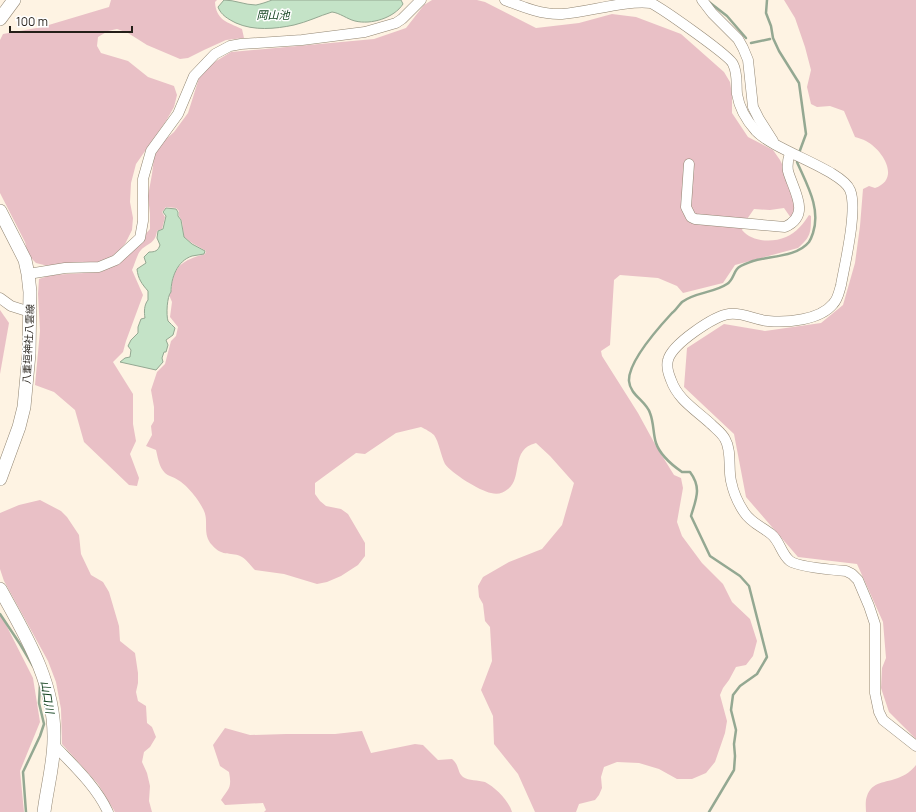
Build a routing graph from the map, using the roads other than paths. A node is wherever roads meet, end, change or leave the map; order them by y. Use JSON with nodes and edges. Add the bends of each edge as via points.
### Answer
{"nodes":[{"id":1,"x":14,"y":0,"type":"edge"},
{"id":2,"x":422,"y":0,"type":"edge"},
{"id":3,"x":505,"y":0,"type":"edge"},
{"id":4,"x":702,"y":0,"type":"edge"},
{"id":5,"x":0,"y":19,"type":"edge"},
{"id":6,"x":777,"y":146,"type":"junction"},
{"id":7,"x":795,"y":155,"type":"junction"},
{"id":8,"x":689,"y":164,"type":"dead end"},
{"id":9,"x":0,"y":211,"type":"edge"},
{"id":10,"x":28,"y":274,"type":"junction"},
{"id":11,"x":0,"y":298,"type":"edge"},
{"id":12,"x":30,"y":312,"type":"junction"},
{"id":13,"x":0,"y":479,"type":"edge"},
{"id":14,"x":0,"y":589,"type":"edge"},
{"id":15,"x":54,"y":745,"type":"junction"},
{"id":16,"x":916,"y":746,"type":"edge"},
{"id":17,"x":44,"y":812,"type":"edge"},
{"id":18,"x":108,"y":812,"type":"edge"}],
"edges":[{"from":1,"to":5,"type":"main road"},
{"from":2,"to":10,"type":"street","via":[[396,23],[365,32],[240,44],[215,54],[194,76],[178,114],[151,151],[143,178],[143,221],[140,238],[116,260],[99,267],[65,268]]},
{"from":3,"to":6,"type":"street","via":[[534,10],[562,14],[629,2],[651,3],[692,30],[732,62],[743,112],[756,131]]},
{"from":4,"to":6,"type":"street","via":[[738,39],[743,48],[748,60],[753,107]]},
{"from":6,"to":7,"type":"street"},
{"from":7,"to":8,"type":"street","via":[[787,162],[799,210],[796,220],[785,227],[691,217],[686,207]]},
{"from":7,"to":16,"type":"street","via":[[839,177],[850,189],[853,209],[841,285],[834,304],[819,315],[787,321],[768,321],[741,314],[723,316],[707,324],[677,346],[668,358],[668,372],[672,385],[684,401],[726,440],[733,488],[751,522],[773,535],[790,562],[846,571],[858,580],[875,624],[875,693],[879,712],[883,720]]},
{"from":9,"to":10,"type":"main road","name":"八重垣神社八雲線","via":[[22,255]]},
{"from":10,"to":12,"type":"main road","name":"八重垣神社八雲線"},
{"from":11,"to":12,"type":"street","via":[[11,306]]},
{"from":12,"to":13,"type":"main road","name":"八重垣神社八雲線","via":[[24,407]]},
{"from":14,"to":15,"type":"main road","via":[[18,621],[47,685]]},
{"from":15,"to":17,"type":"main road"},
{"from":15,"to":18,"type":"street","via":[[104,802]]}]}
